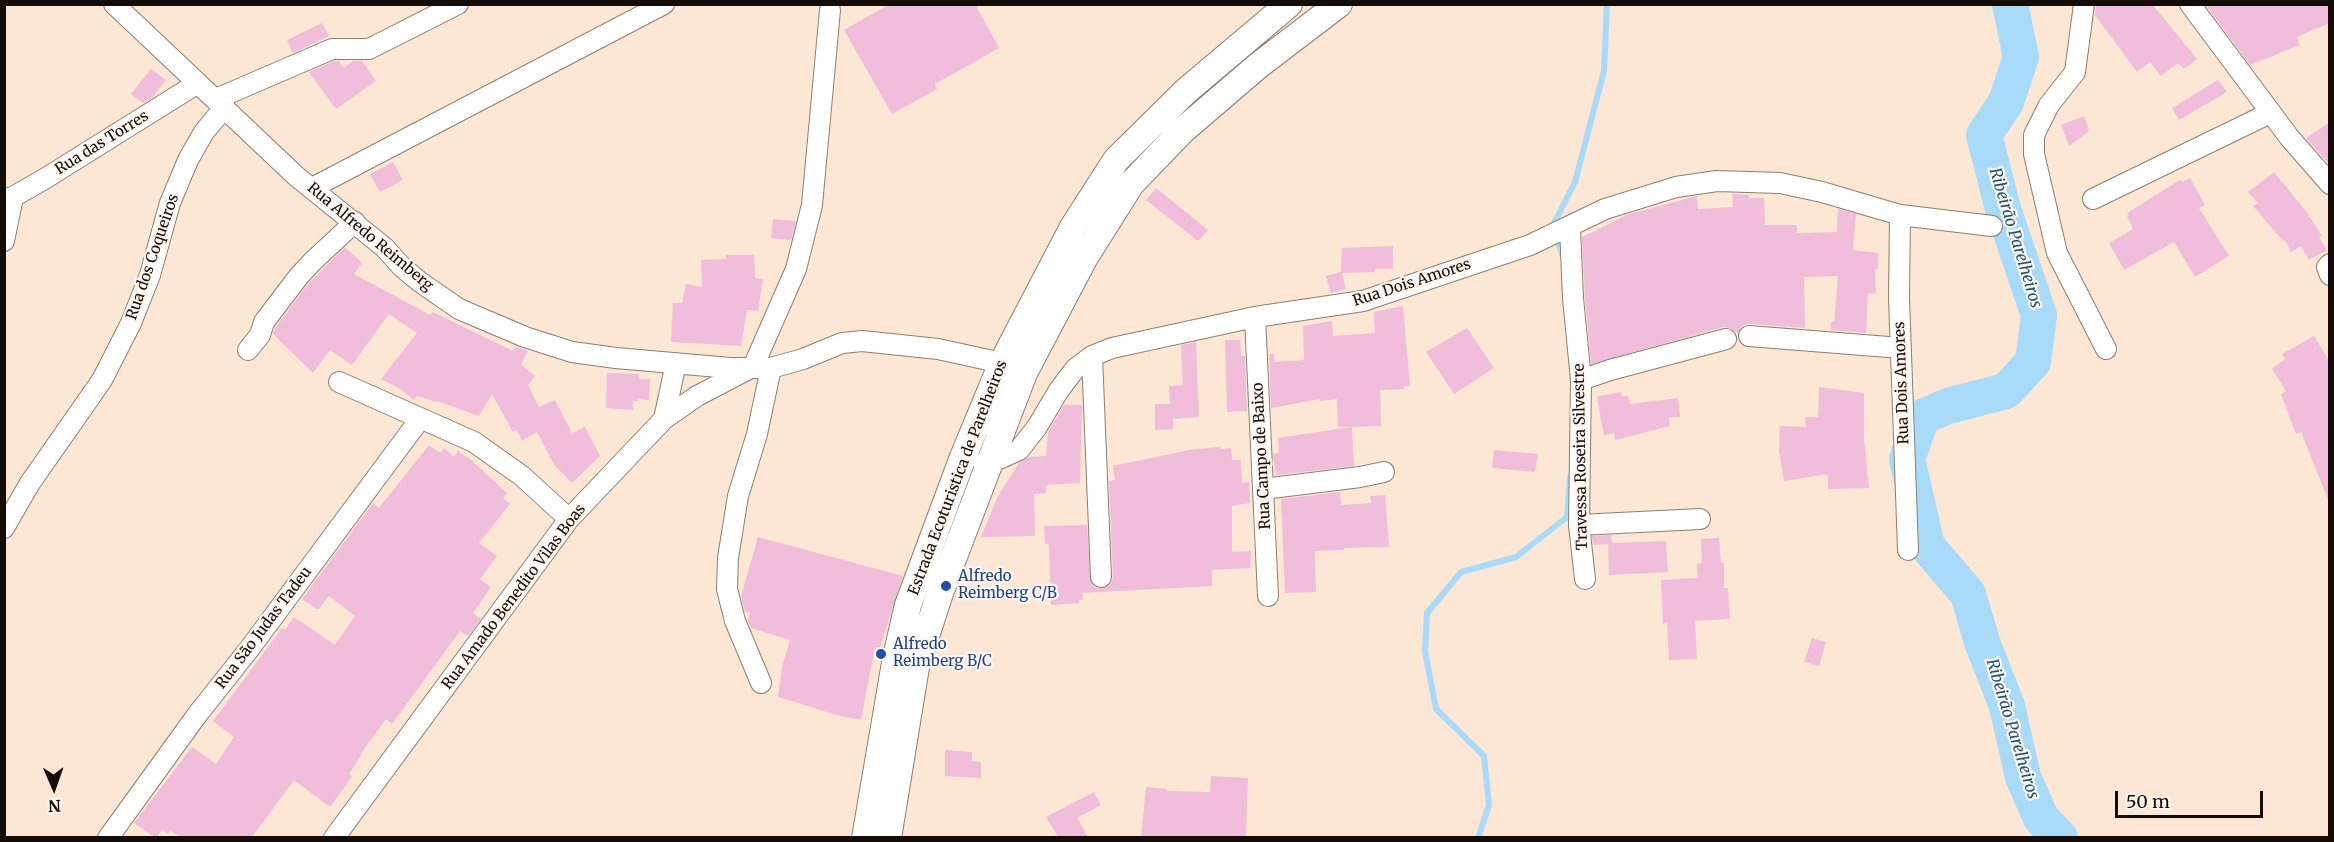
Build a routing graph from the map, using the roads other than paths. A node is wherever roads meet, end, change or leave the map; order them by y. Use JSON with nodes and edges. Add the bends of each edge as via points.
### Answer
{"nodes":[{"id":1,"x":114,"y":4,"type":"edge"},
{"id":2,"x":458,"y":4,"type":"edge"},
{"id":3,"x":664,"y":4,"type":"edge"},
{"id":4,"x":1289,"y":4,"type":"edge"},
{"id":5,"x":1339,"y":4,"type":"edge"},
{"id":6,"x":2084,"y":4,"type":"edge"},
{"id":7,"x":2190,"y":4,"type":"edge"},
{"id":8,"x":830,"y":10,"type":"dead end"},
{"id":9,"x":198,"y":84,"type":"junction"},
{"id":10,"x":220,"y":103,"type":"junction"},
{"id":11,"x":2270,"y":113,"type":"junction"},
{"id":12,"x":2330,"y":184,"type":"edge"},
{"id":13,"x":312,"y":188,"type":"junction"},
{"id":14,"x":9,"y":198,"type":"edge"},
{"id":15,"x":2094,"y":199,"type":"dead end"},
{"id":16,"x":1900,"y":215,"type":"junction"},
{"id":17,"x":355,"y":222,"type":"junction"},
{"id":18,"x":1992,"y":226,"type":"dead end"},
{"id":19,"x":1570,"y":227,"type":"junction"},
{"id":20,"x":4,"y":241,"type":"edge"},
{"id":21,"x":2330,"y":264,"type":"edge"},
{"id":22,"x":2330,"y":275,"type":"edge"},
{"id":23,"x":1255,"y":317,"type":"junction"},
{"id":24,"x":1749,"y":336,"type":"dead end"},
{"id":25,"x":1726,"y":339,"type":"dead end"},
{"id":26,"x":1901,"y":348,"type":"junction"},
{"id":27,"x":2106,"y":349,"type":"dead end"},
{"id":28,"x":248,"y":350,"type":"dead end"},
{"id":29,"x":1092,"y":356,"type":"junction"},
{"id":30,"x":676,"y":363,"type":"junction"},
{"id":31,"x":762,"y":368,"type":"junction"},
{"id":32,"x":1013,"y":368,"type":"junction"},
{"id":33,"x":1581,"y":380,"type":"junction"},
{"id":34,"x":339,"y":382,"type":"dead end"},
{"id":35,"x":420,"y":419,"type":"junction"},
{"id":36,"x":664,"y":419,"type":"junction"},
{"id":37,"x":963,"y":457,"type":"junction"},
{"id":38,"x":988,"y":464,"type":"junction"},
{"id":39,"x":1384,"y":472,"type":"dead end"},
{"id":40,"x":1263,"y":489,"type":"junction"},
{"id":41,"x":569,"y":519,"type":"junction"},
{"id":42,"x":1700,"y":519,"type":"dead end"},
{"id":43,"x":1579,"y":525,"type":"junction"},
{"id":44,"x":4,"y":528,"type":"edge"},
{"id":45,"x":1908,"y":550,"type":"dead end"},
{"id":46,"x":1101,"y":577,"type":"dead end"},
{"id":47,"x":1585,"y":579,"type":"dead end"},
{"id":48,"x":1268,"y":596,"type":"dead end"},
{"id":49,"x":761,"y":682,"type":"dead end"},
{"id":50,"x":108,"y":837,"type":"edge"},
{"id":51,"x":334,"y":837,"type":"edge"},
{"id":52,"x":865,"y":837,"type":"edge"},
{"id":53,"x":888,"y":837,"type":"edge"}],
"edges":[{"from":1,"to":9,"type":"street","name":"Rua Alfredo Reimberg"},
{"from":2,"to":10,"type":"street","via":[[369,49],[332,49]]},
{"from":3,"to":13,"type":"street"},
{"from":4,"to":32,"type":"main road","name":"Estrada Ecoturistica de Parelheiros","via":[[1186,91],[1116,160],[1073,227]]},
{"from":5,"to":32,"type":"main road","name":"Estrada Ecoturistica de Parelheiros","via":[[1182,131],[1131,184]]},
{"from":6,"to":27,"type":"street","via":[[2075,72],[2049,105],[2034,135],[2034,154],[2057,253]]},
{"from":7,"to":11,"type":"street"},
{"from":8,"to":31,"type":"street","via":[[813,205]]},
{"from":9,"to":10,"type":"street","name":"Rua Alfredo Reimberg"},
{"from":9,"to":14,"type":"street","name":"Rua das Torres"},
{"from":10,"to":13,"type":"street","name":"Rua Alfredo Reimberg"},
{"from":10,"to":44,"type":"street","name":"Rua dos Coqueiros","via":[[188,159],[170,203],[150,275],[107,371]]},
{"from":11,"to":12,"type":"street"},
{"from":11,"to":15,"type":"street"},
{"from":13,"to":17,"type":"street","name":"Rua Alfredo Reimberg"},
{"from":14,"to":20,"type":"street"},
{"from":16,"to":18,"type":"street","name":"Rua Dois Amores"},
{"from":16,"to":19,"type":"street","name":"Rua Dois Amores","via":[[1800,186],[1717,181],[1639,197]]},
{"from":16,"to":26,"type":"street","name":"Rua Dois Amores"},
{"from":17,"to":28,"type":"street","via":[[299,276]]},
{"from":17,"to":30,"type":"street","name":"Rua Alfredo Reimberg","via":[[420,282],[486,322],[573,352]]},
{"from":19,"to":23,"type":"street","name":"Rua Dois Amores","via":[[1530,245],[1363,301]]},
{"from":19,"to":33,"type":"street","name":"Travessa Roseira Silvestre"},
{"from":21,"to":22,"type":"street"},
{"from":23,"to":29,"type":"street","name":"Rua Dois Amores","via":[[1112,348]]},
{"from":23,"to":40,"type":"street","name":"Rua Campo de Baixo"},
{"from":24,"to":26,"type":"street"},
{"from":25,"to":33,"type":"street"},
{"from":26,"to":45,"type":"street","name":"Rua Dois Amores"},
{"from":29,"to":38,"type":"street","name":"Rua Dois Amores","via":[[1068,378],[1019,450]]},
{"from":29,"to":46,"type":"street"},
{"from":30,"to":31,"type":"street","name":"Rua Alfredo Reimberg"},
{"from":30,"to":36,"type":"street"},
{"from":31,"to":32,"type":"street","via":[[803,360],[842,343],[862,340],[938,349]]},
{"from":31,"to":36,"type":"street","name":"Rua Amado Benedito Vilas Boas","via":[[697,396]]},
{"from":31,"to":49,"type":"street","via":[[757,434],[738,496],[727,589],[735,621]]},
{"from":32,"to":37,"type":"main road","name":"Estrada Ecoturistica de Parelheiros"},
{"from":32,"to":38,"type":"main road","name":"Estrada Ecoturistica de Parelheiros"},
{"from":33,"to":43,"type":"street","name":"Travessa Roseira Silvestre"},
{"from":34,"to":35,"type":"street"},
{"from":35,"to":41,"type":"street","via":[[474,442],[522,476]]},
{"from":35,"to":50,"type":"street","name":"Rua São Judas Tadeu"},
{"from":36,"to":41,"type":"street","name":"Rua Amado Benedito Vilas Boas"},
{"from":37,"to":38,"type":"street"},
{"from":37,"to":52,"type":"main road","name":"Estrada Ecoturistica de Parelheiros","via":[[908,605]]},
{"from":38,"to":53,"type":"main road","name":"Estrada Ecoturistica de Parelheiros","via":[[916,668]]},
{"from":39,"to":40,"type":"street"},
{"from":40,"to":48,"type":"street","name":"Rua Campo de Baixo"},
{"from":41,"to":51,"type":"street","name":"Rua Amado Benedito Vilas Boas"},
{"from":42,"to":43,"type":"street"},
{"from":43,"to":47,"type":"street","name":"Travessa Roseira Silvestre"}]}
